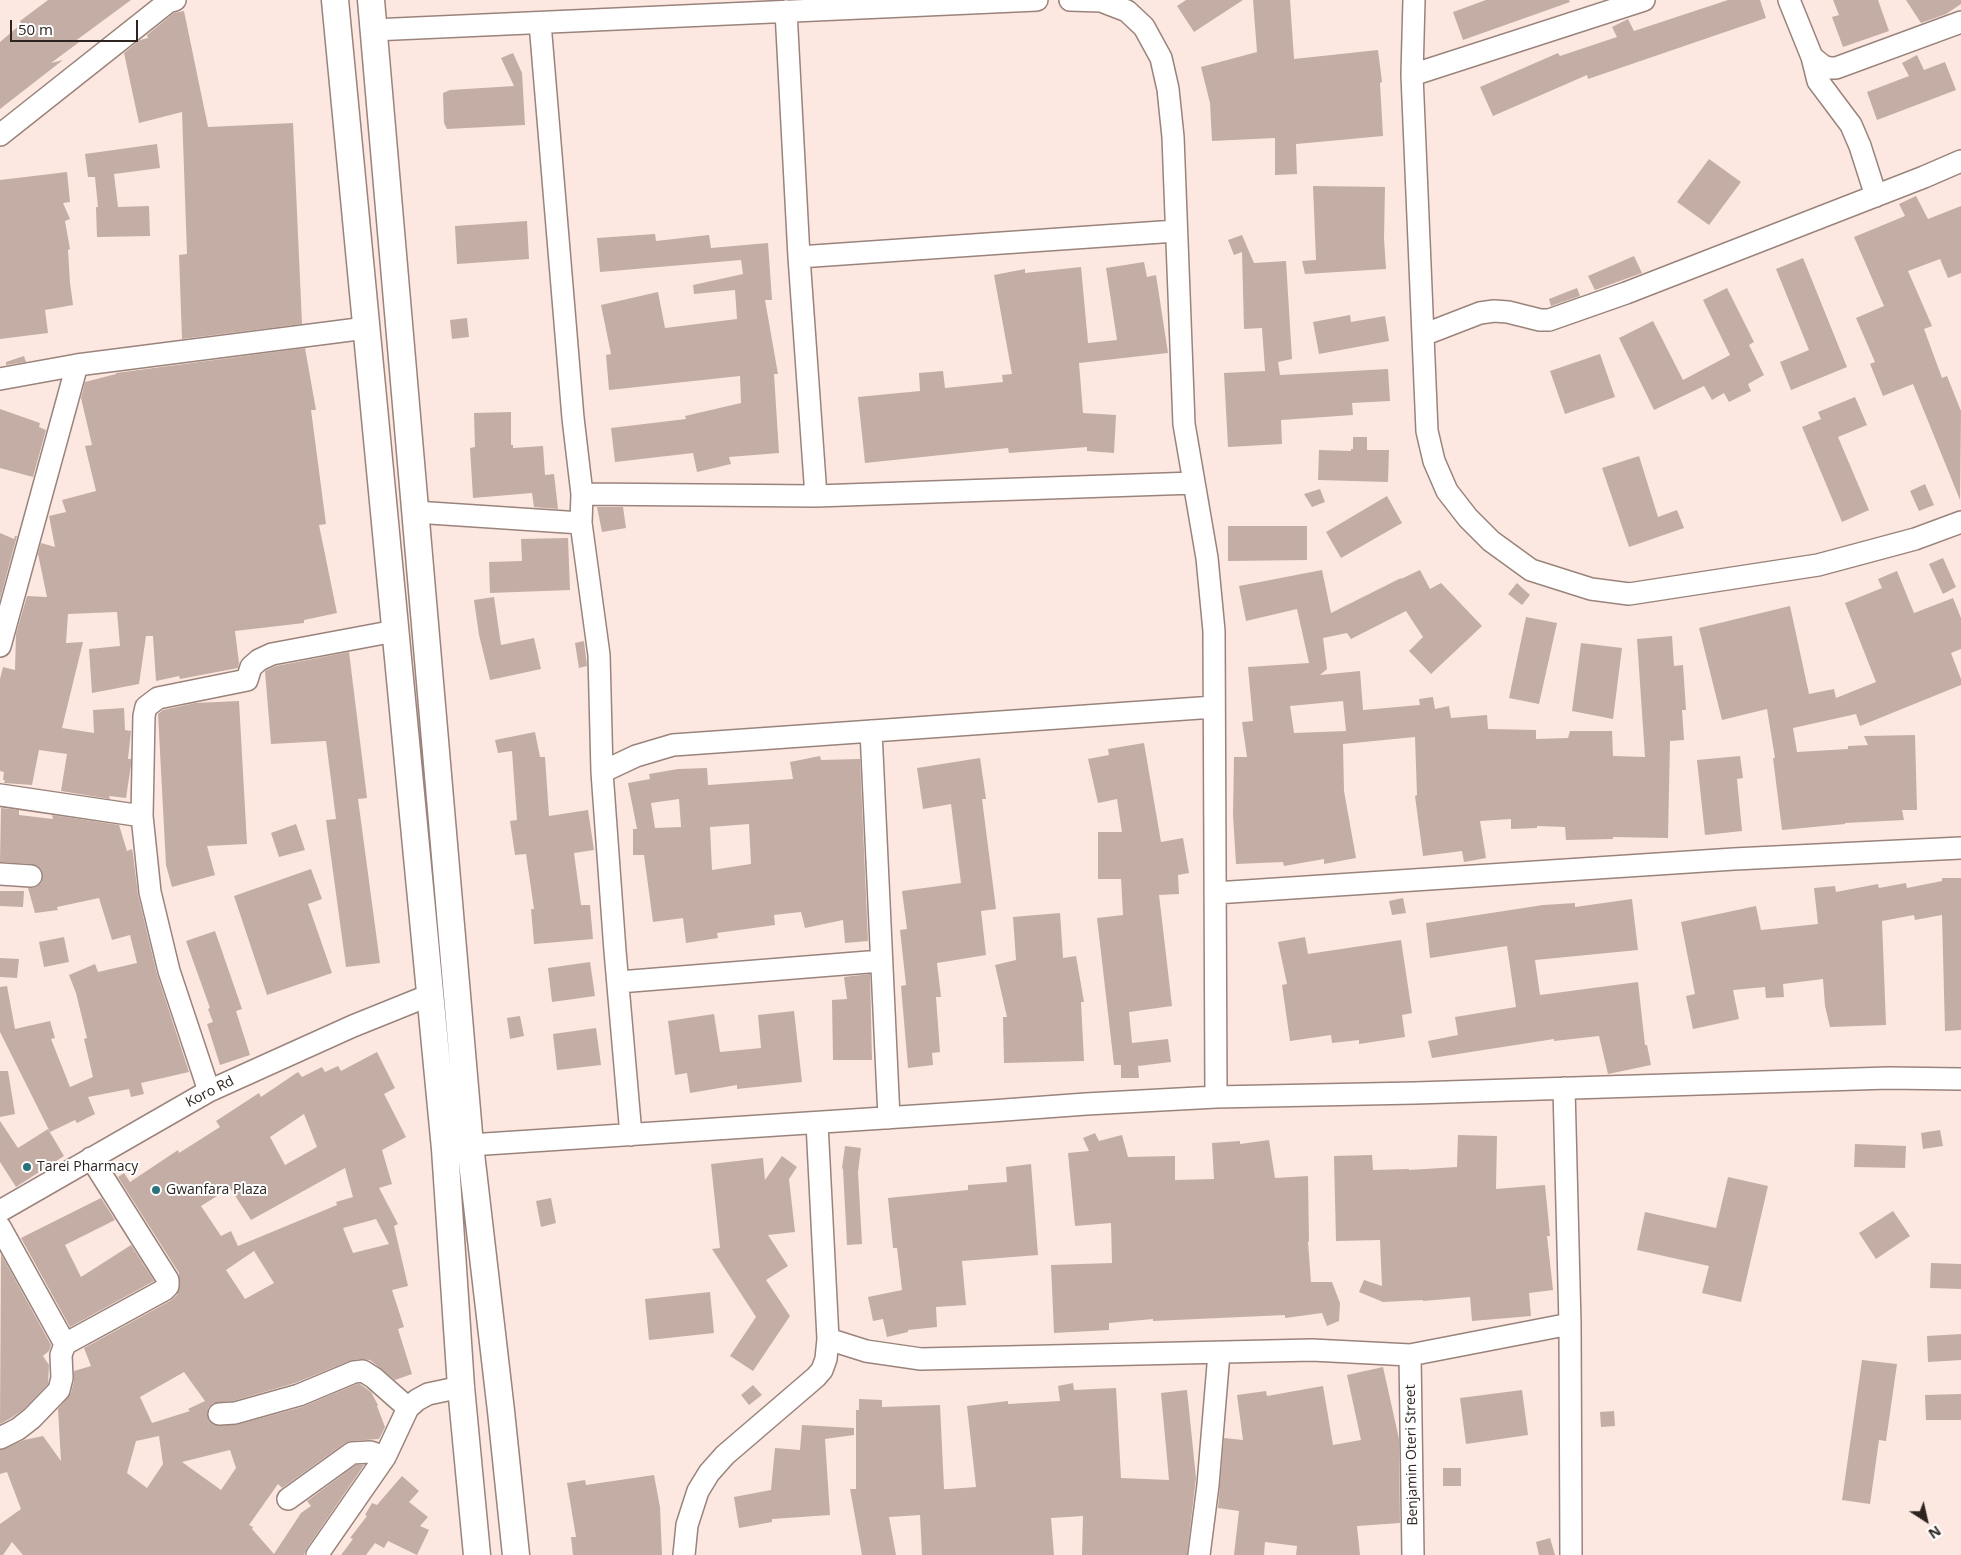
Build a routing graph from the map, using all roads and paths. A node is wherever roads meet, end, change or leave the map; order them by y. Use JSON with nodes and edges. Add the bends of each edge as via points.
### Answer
{"nodes":[{"id":1,"x":175,"y":0,"type":"edge"},
{"id":2,"x":335,"y":0,"type":"edge"},
{"id":3,"x":370,"y":0,"type":"edge"},
{"id":4,"x":1037,"y":0,"type":"edge"},
{"id":5,"x":1070,"y":0,"type":"edge"},
{"id":6,"x":1414,"y":0,"type":"edge"},
{"id":7,"x":1644,"y":0,"type":"edge"},
{"id":8,"x":1789,"y":0,"type":"edge"},
{"id":9,"x":786,"y":11,"type":"junction"},
{"id":10,"x":1961,"y":22,"type":"edge"},
{"id":11,"x":540,"y":23,"type":"junction"},
{"id":12,"x":373,"y":30,"type":"junction"},
{"id":13,"x":1812,"y":57,"type":"junction"},
{"id":14,"x":1412,"y":75,"type":"junction"},
{"id":15,"x":0,"y":135,"type":"edge"},
{"id":16,"x":1961,"y":161,"type":"edge"},
{"id":17,"x":1876,"y":196,"type":"junction"},
{"id":18,"x":1176,"y":231,"type":"junction"},
{"id":19,"x":799,"y":257,"type":"junction"},
{"id":20,"x":366,"y":328,"type":"junction"},
{"id":21,"x":1423,"y":335,"type":"junction"},
{"id":22,"x":77,"y":365,"type":"junction"},
{"id":23,"x":0,"y":379,"type":"edge"},
{"id":24,"x":1194,"y":483,"type":"junction"},
{"id":25,"x":582,"y":494,"type":"junction"},
{"id":26,"x":816,"y":496,"type":"junction"},
{"id":27,"x":415,"y":512,"type":"junction"},
{"id":28,"x":1961,"y":522,"type":"edge"},
{"id":29,"x":581,"y":523,"type":"junction"},
{"id":30,"x":396,"y":631,"type":"junction"},
{"id":31,"x":1,"y":641,"type":"edge"},
{"id":32,"x":1214,"y":708,"type":"junction"},
{"id":33,"x":871,"y":731,"type":"junction"},
{"id":34,"x":602,"y":772,"type":"junction"},
{"id":35,"x":0,"y":795,"type":"edge"},
{"id":36,"x":142,"y":816,"type":"junction"},
{"id":37,"x":1961,"y":848,"type":"edge"},
{"id":38,"x":0,"y":874,"type":"edge"},
{"id":39,"x":30,"y":876,"type":"dead end"},
{"id":40,"x":1215,"y":894,"type":"junction"},
{"id":41,"x":881,"y":961,"type":"junction"},
{"id":42,"x":619,"y":982,"type":"junction"},
{"id":43,"x":430,"y":995,"type":"junction"},
{"id":44,"x":1961,"y":1079,"type":"edge"},
{"id":45,"x":1564,"y":1088,"type":"junction"},
{"id":46,"x":209,"y":1091,"type":"junction"},
{"id":47,"x":1216,"y":1097,"type":"junction"},
{"id":48,"x":889,"y":1118,"type":"junction"},
{"id":49,"x":818,"y":1122,"type":"junction"},
{"id":50,"x":631,"y":1135,"type":"junction"},
{"id":51,"x":470,"y":1145,"type":"junction"},
{"id":52,"x":90,"y":1158,"type":"junction"},
{"id":53,"x":0,"y":1211,"type":"edge"},
{"id":54,"x":0,"y":1227,"type":"edge"},
{"id":55,"x":1570,"y":1324,"type":"junction"},
{"id":56,"x":828,"y":1339,"type":"junction"},
{"id":57,"x":65,"y":1344,"type":"junction"},
{"id":58,"x":1219,"y":1353,"type":"junction"},
{"id":59,"x":1410,"y":1355,"type":"junction"},
{"id":60,"x":461,"y":1387,"type":"junction"},
{"id":61,"x":408,"y":1408,"type":"junction"},
{"id":62,"x":219,"y":1414,"type":"dead end"},
{"id":63,"x":0,"y":1438,"type":"edge"},
{"id":64,"x":385,"y":1458,"type":"junction"},
{"id":65,"x":288,"y":1499,"type":"dead end"},
{"id":66,"x":318,"y":1555,"type":"edge"},
{"id":67,"x":476,"y":1555,"type":"edge"},
{"id":68,"x":516,"y":1555,"type":"edge"},
{"id":69,"x":684,"y":1555,"type":"edge"},
{"id":70,"x":1199,"y":1555,"type":"edge"},
{"id":71,"x":1413,"y":1555,"type":"edge"},
{"id":72,"x":1571,"y":1555,"type":"edge"}],
"edges":[{"from":1,"to":15,"type":"street","via":[[168,2]]},
{"from":2,"to":20,"type":"main road"},
{"from":3,"to":12,"type":"main road"},
{"from":4,"to":9,"type":"street"},
{"from":5,"to":18,"type":"street","via":[[1101,1],[1127,10],[1144,27],[1161,58],[1173,137]]},
{"from":6,"to":14,"type":"street"},
{"from":7,"to":14,"type":"street"},
{"from":8,"to":13,"type":"street"},
{"from":9,"to":11,"type":"street"},
{"from":9,"to":19,"type":"street"},
{"from":10,"to":13,"type":"street","via":[[1836,68],[1824,66]]},
{"from":11,"to":12,"type":"street"},
{"from":11,"to":25,"type":"street"},
{"from":12,"to":27,"type":"main road"},
{"from":13,"to":17,"type":"street","via":[[1818,81],[1851,125]]},
{"from":14,"to":21,"type":"street"},
{"from":16,"to":17,"type":"street"},
{"from":17,"to":21,"type":"street","via":[[1549,320],[1494,310]]},
{"from":18,"to":19,"type":"street"},
{"from":18,"to":24,"type":"street","via":[[1184,424]]},
{"from":19,"to":26,"type":"street"},
{"from":20,"to":22,"type":"street"},
{"from":20,"to":30,"type":"main road"},
{"from":21,"to":28,"type":"street","via":[[1427,430],[1434,460],[1447,491],[1491,541],[1532,570],[1554,579],[1591,589],[1629,594],[1818,565],[1915,539]]},
{"from":22,"to":23,"type":"street"},
{"from":22,"to":31,"type":"street"},
{"from":24,"to":26,"type":"street"},
{"from":24,"to":32,"type":"street","via":[[1208,558],[1214,631]]},
{"from":25,"to":26,"type":"street"},
{"from":25,"to":29,"type":"street"},
{"from":27,"to":29,"type":"street"},
{"from":27,"to":51,"type":"main road"},
{"from":29,"to":34,"type":"street","via":[[599,655]]},
{"from":30,"to":36,"type":"street","via":[[272,654],[251,667],[247,680],[152,701],[144,716]]},
{"from":30,"to":43,"type":"main road"},
{"from":32,"to":33,"type":"street"},
{"from":32,"to":40,"type":"street"},
{"from":33,"to":34,"type":"street","via":[[673,745],[636,756]]},
{"from":33,"to":41,"type":"street"},
{"from":34,"to":42,"type":"street"},
{"from":35,"to":36,"type":"street"},
{"from":36,"to":46,"type":"street","via":[[150,892],[167,962]]},
{"from":37,"to":40,"type":"street","via":[[1734,859]]},
{"from":38,"to":39,"type":"street"},
{"from":40,"to":47,"type":"street"},
{"from":41,"to":42,"type":"street"},
{"from":41,"to":48,"type":"street"},
{"from":42,"to":50,"type":"street"},
{"from":43,"to":46,"type":"street","name":"Koro Rd"},
{"from":43,"to":60,"type":"main road","via":[[445,1149]]},
{"from":44,"to":45,"type":"street","via":[[1888,1078]]},
{"from":45,"to":47,"type":"street"},
{"from":45,"to":55,"type":"street"},
{"from":46,"to":52,"type":"street","name":"Koro Rd"},
{"from":47,"to":48,"type":"street"},
{"from":48,"to":49,"type":"street"},
{"from":49,"to":50,"type":"street"},
{"from":49,"to":56,"type":"street"},
{"from":50,"to":51,"type":"street"},
{"from":51,"to":68,"type":"main road"},
{"from":52,"to":53,"type":"street","name":"Koro Rd"},
{"from":52,"to":57,"type":"street","via":[[168,1280],[168,1286]]},
{"from":54,"to":57,"type":"street"},
{"from":55,"to":59,"type":"street"},
{"from":55,"to":72,"type":"street"},
{"from":56,"to":58,"type":"street","via":[[866,1351],[920,1358]]},
{"from":56,"to":69,"type":"street","via":[[824,1364],[816,1377],[725,1455],[709,1473],[698,1491],[687,1525]]},
{"from":57,"to":63,"type":"street","via":[[58,1390],[32,1418]]},
{"from":58,"to":59,"type":"street","via":[[1312,1350]]},
{"from":58,"to":70,"type":"street"},
{"from":59,"to":71,"type":"street","name":"Benjamin Oteri Street"},
{"from":60,"to":61,"type":"street","via":[[428,1394]]},
{"from":60,"to":67,"type":"main road"},
{"from":61,"to":62,"type":"street","via":[[363,1371],[299,1396],[235,1413]]},
{"from":61,"to":64,"type":"street"},
{"from":64,"to":65,"type":"street","via":[[370,1452],[352,1453]]},
{"from":64,"to":66,"type":"street"}]}
